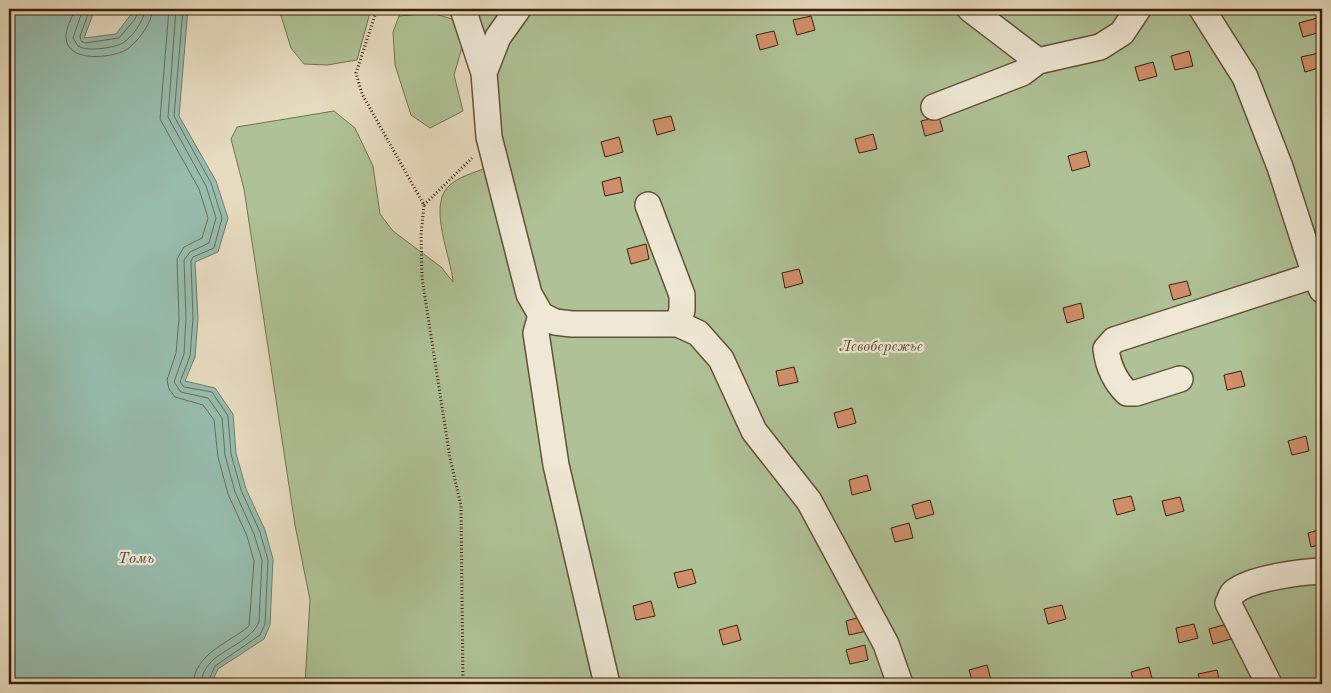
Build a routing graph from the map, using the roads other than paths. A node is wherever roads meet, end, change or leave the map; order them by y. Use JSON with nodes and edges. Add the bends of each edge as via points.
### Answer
{"nodes":[{"id":1,"x":463,"y":9,"type":"edge"},
{"id":2,"x":518,"y":9,"type":"edge"},
{"id":3,"x":970,"y":9,"type":"edge"},
{"id":4,"x":1138,"y":9,"type":"edge"},
{"id":5,"x":1202,"y":9,"type":"edge"},
{"id":6,"x":1038,"y":61,"type":"junction"},
{"id":7,"x":484,"y":73,"type":"junction"},
{"id":8,"x":934,"y":107,"type":"dead end"},
{"id":9,"x":648,"y":205,"type":"dead end"},
{"id":10,"x":1318,"y":283,"type":"edge"},
{"id":11,"x":541,"y":315,"type":"junction"},
{"id":12,"x":678,"y":324,"type":"junction"},
{"id":13,"x":1180,"y":379,"type":"dead end"},
{"id":14,"x":1322,"y":571,"type":"edge"},
{"id":15,"x":607,"y":684,"type":"edge"},
{"id":16,"x":900,"y":684,"type":"edge"},
{"id":17,"x":1268,"y":684,"type":"edge"}],
"edges":[{"from":1,"to":7,"type":"street"},
{"from":2,"to":7,"type":"street","via":[[498,37]]},
{"from":3,"to":6,"type":"street"},
{"from":4,"to":6,"type":"street","via":[[1122,33],[1100,47]]},
{"from":5,"to":10,"type":"street","via":[[1245,77],[1280,167]]},
{"from":6,"to":8,"type":"street","via":[[1022,73]]},
{"from":7,"to":11,"type":"street","via":[[489,137],[527,286]]},
{"from":9,"to":12,"type":"street","via":[[682,295]]},
{"from":10,"to":13,"type":"street","via":[[1114,340],[1106,349],[1107,360],[1119,385],[1127,393]]},
{"from":11,"to":12,"type":"street","via":[[555,322],[572,324]]},
{"from":11,"to":15,"type":"street","via":[[536,333],[556,465]]},
{"from":12,"to":16,"type":"street","via":[[698,333],[721,359],[754,431],[809,501],[886,644]]},
{"from":14,"to":17,"type":"street","via":[[1299,572],[1255,583],[1233,593],[1228,603]]}]}
